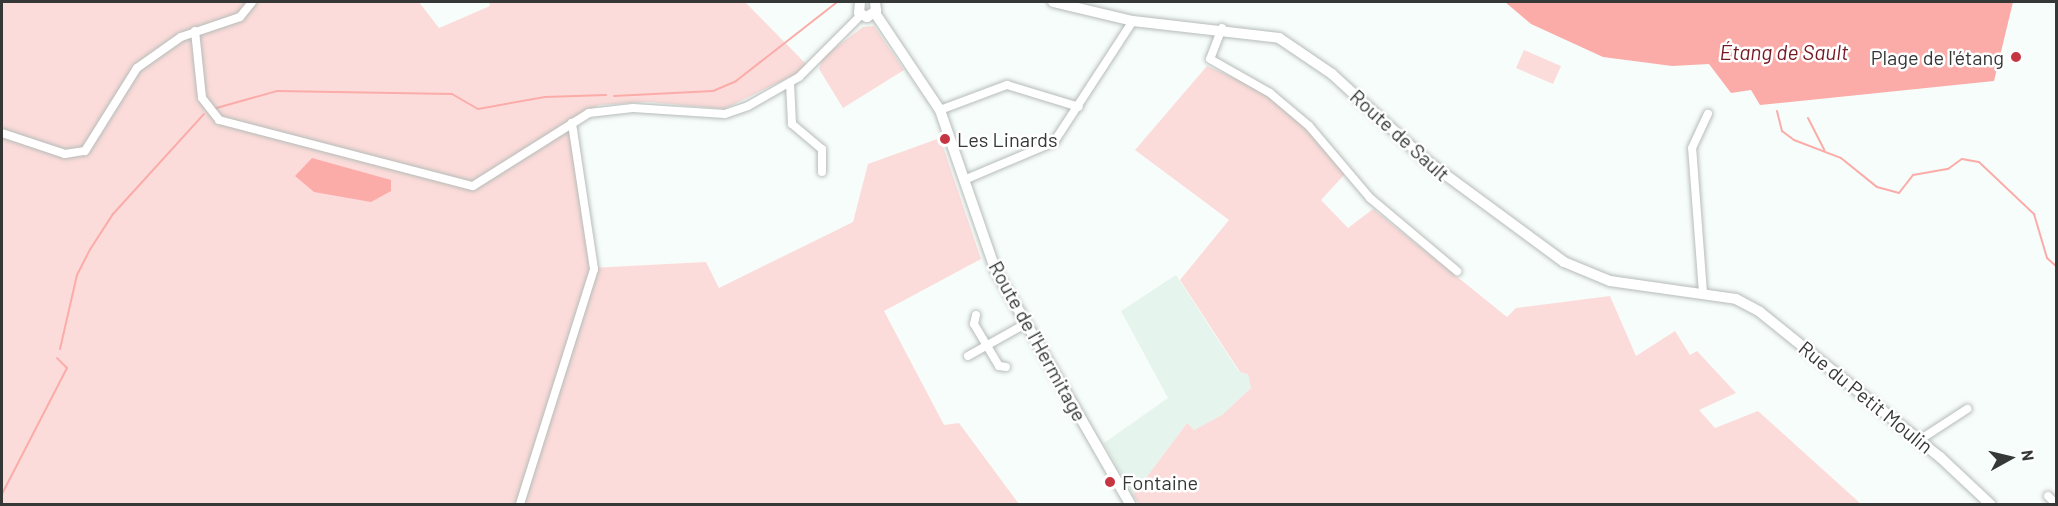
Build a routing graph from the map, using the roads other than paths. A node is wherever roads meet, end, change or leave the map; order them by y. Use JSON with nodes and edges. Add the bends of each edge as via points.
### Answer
{"nodes":[{"id":1,"x":252,"y":2,"type":"edge"},
{"id":2,"x":860,"y":2,"type":"edge"},
{"id":3,"x":1053,"y":2,"type":"edge"},
{"id":4,"x":877,"y":5,"type":"edge"},
{"id":5,"x":861,"y":15,"type":"junction"},
{"id":6,"x":1133,"y":21,"type":"junction"},
{"id":7,"x":1222,"y":28,"type":"junction"},
{"id":8,"x":195,"y":31,"type":"junction"},
{"id":9,"x":790,"y":82,"type":"junction"},
{"id":10,"x":1078,"y":107,"type":"junction"},
{"id":11,"x":940,"y":110,"type":"junction"},
{"id":12,"x":1708,"y":113,"type":"dead end"},
{"id":13,"x":572,"y":123,"type":"junction"},
{"id":14,"x":2,"y":133,"type":"edge"},
{"id":15,"x":822,"y":172,"type":"dead end"},
{"id":16,"x":964,"y":180,"type":"junction"},
{"id":17,"x":1457,"y":271,"type":"dead end"},
{"id":18,"x":1703,"y":293,"type":"junction"},
{"id":19,"x":1736,"y":299,"type":"joint"},
{"id":20,"x":976,"y":315,"type":"dead end"},
{"id":21,"x":1025,"y":324,"type":"junction"},
{"id":22,"x":987,"y":346,"type":"junction"},
{"id":23,"x":968,"y":356,"type":"dead end"},
{"id":24,"x":1006,"y":367,"type":"dead end"},
{"id":25,"x":1967,"y":410,"type":"dead end"},
{"id":26,"x":1918,"y":441,"type":"junction"},
{"id":27,"x":2048,"y":496,"type":"dead end"},
{"id":28,"x":520,"y":504,"type":"edge"},
{"id":29,"x":1130,"y":504,"type":"edge"},
{"id":30,"x":1990,"y":504,"type":"edge"},
{"id":31,"x":2056,"y":504,"type":"edge"}],
"edges":[{"from":1,"to":8,"type":"street","via":[[240,17]]},
{"from":2,"to":5,"type":"street"},
{"from":3,"to":6,"type":"street","name":"Route de Sault"},
{"from":4,"to":5,"type":"street"},
{"from":4,"to":11,"type":"street","name":"Route de l'Hermitage"},
{"from":5,"to":9,"type":"street"},
{"from":6,"to":7,"type":"street","name":"Route de Sault"},
{"from":6,"to":10,"type":"street"},
{"from":7,"to":17,"type":"street","via":[[1210,59],[1270,93],[1370,198]]},
{"from":7,"to":18,"type":"street","name":"Route de Sault","via":[[1279,38],[1306,52],[1427,161],[1564,262],[1610,281]]},
{"from":8,"to":13,"type":"street","via":[[202,98],[219,120],[458,184],[483,182]]},
{"from":8,"to":14,"type":"street","via":[[137,68],[85,151],[65,154]]},
{"from":9,"to":13,"type":"street","via":[[725,114],[633,108],[597,111]]},
{"from":9,"to":15,"type":"street","via":[[792,124],[822,149]]},
{"from":10,"to":11,"type":"street","via":[[1007,85]]},
{"from":10,"to":16,"type":"street","via":[[1048,147]]},
{"from":11,"to":16,"type":"street","name":"Route de l'Hermitage"},
{"from":12,"to":18,"type":"street","via":[[1692,148]]},
{"from":13,"to":28,"type":"street","via":[[594,269]]},
{"from":16,"to":21,"type":"street","name":"Route de l'Hermitage","via":[[995,269]]},
{"from":18,"to":19,"type":"street","name":"Route de Sault"},
{"from":19,"to":26,"type":"street","name":"Rue du Petit Moulin","via":[[1760,312]]},
{"from":20,"to":22,"type":"street","via":[[975,324]]},
{"from":21,"to":22,"type":"street"},
{"from":21,"to":29,"type":"street","name":"Route de l'Hermitage"},
{"from":22,"to":23,"type":"street"},
{"from":22,"to":24,"type":"street","via":[[999,366]]},
{"from":25,"to":26,"type":"street"},
{"from":26,"to":30,"type":"street","name":"Rue du Petit Moulin"},
{"from":27,"to":31,"type":"street"}]}
